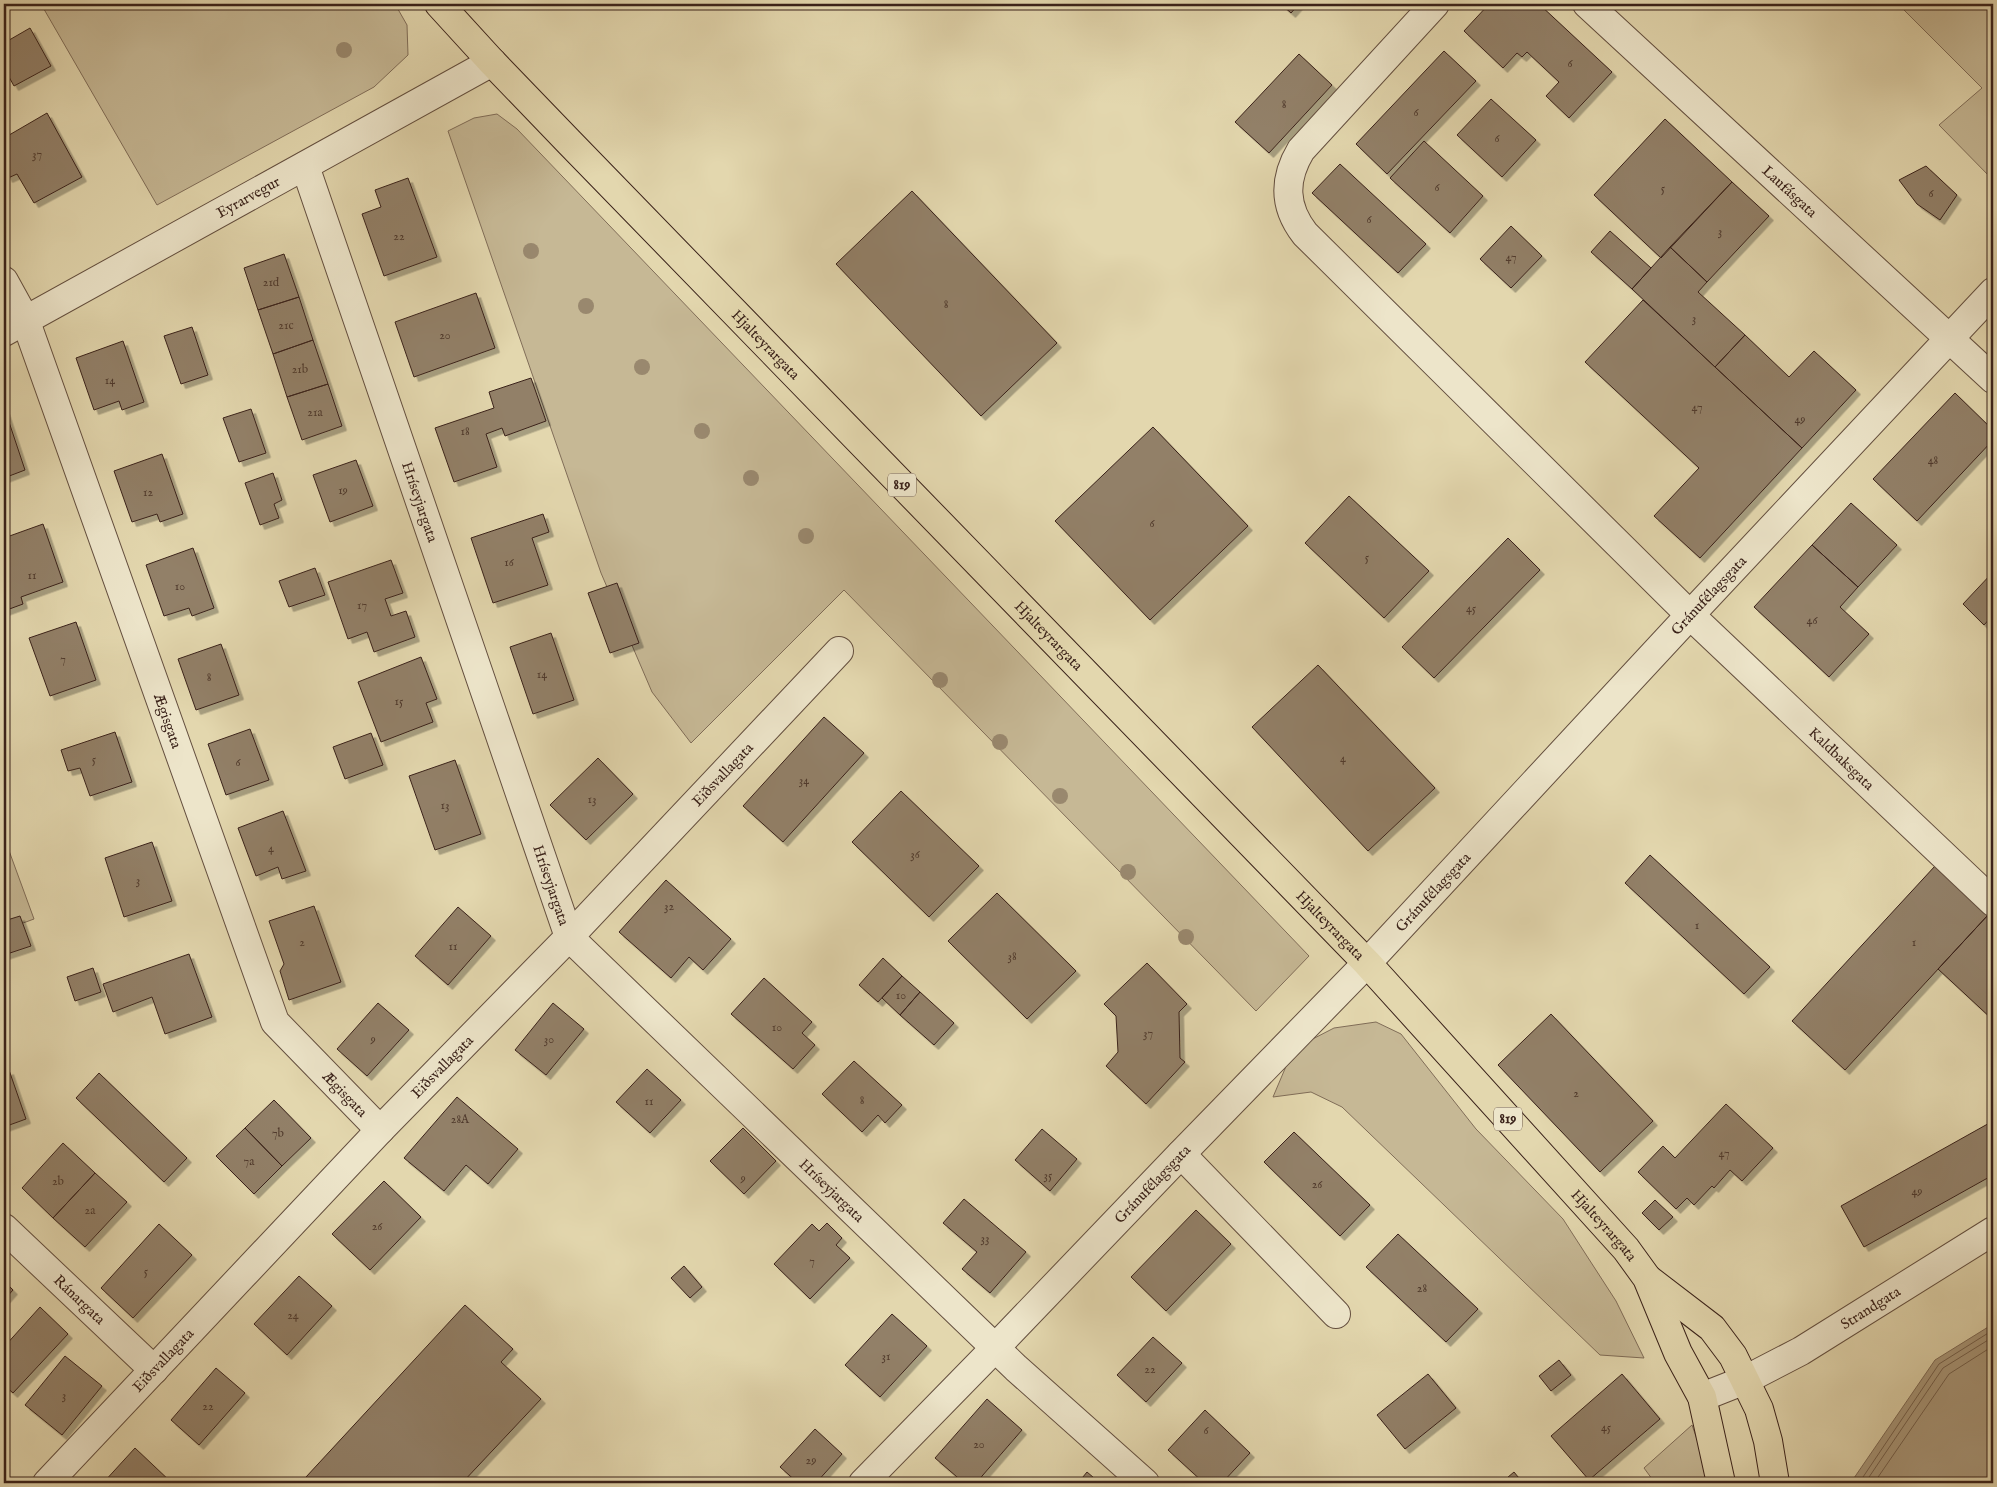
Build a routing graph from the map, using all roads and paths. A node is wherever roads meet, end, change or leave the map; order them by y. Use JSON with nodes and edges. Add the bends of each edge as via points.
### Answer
{"nodes":[{"id":1,"x":439,"y":4,"type":"edge"},
{"id":2,"x":1435,"y":4,"type":"edge"},
{"id":3,"x":1586,"y":4,"type":"edge"},
{"id":4,"x":492,"y":62,"type":"junction"},
{"id":5,"x":306,"y":166,"type":"junction"},
{"id":6,"x":4,"y":281,"type":"edge"},
{"id":7,"x":1993,"y":292,"type":"edge"},
{"id":8,"x":14,"y":326,"type":"edge"},
{"id":9,"x":1949,"y":339,"type":"junction"},
{"id":10,"x":1993,"y":379,"type":"edge"},
{"id":11,"x":1690,"y":615,"type":"junction"},
{"id":12,"x":839,"y":651,"type":"dead end"},
{"id":13,"x":1993,"y":902,"type":"edge"},
{"id":14,"x":568,"y":937,"type":"junction"},
{"id":15,"x":1367,"y":964,"type":"junction"},
{"id":16,"x":380,"y":1130,"type":"junction"},
{"id":17,"x":1180,"y":1154,"type":"junction"},
{"id":18,"x":4,"y":1228,"type":"edge"},
{"id":19,"x":1993,"y":1230,"type":"edge"},
{"id":20,"x":1646,"y":1278,"type":"junction"},
{"id":21,"x":1336,"y":1314,"type":"dead end"},
{"id":22,"x":995,"y":1348,"type":"junction"},
{"id":23,"x":154,"y":1370,"type":"junction"},
{"id":24,"x":1745,"y":1380,"type":"junction"},
{"id":25,"x":1702,"y":1397,"type":"junction"},
{"id":26,"x":47,"y":1483,"type":"edge"},
{"id":27,"x":863,"y":1483,"type":"edge"},
{"id":28,"x":1145,"y":1483,"type":"edge"},
{"id":29,"x":1722,"y":1483,"type":"edge"},
{"id":30,"x":1775,"y":1483,"type":"edge"}],
"edges":[{"from":1,"to":4,"type":"main road","name":"Hjalteyrargata","number":"819"},
{"from":2,"to":11,"type":"street","name":"Kaldbaksgata","via":[[1301,150],[1288,183],[1292,216],[1305,234]]},
{"from":3,"to":9,"type":"street","name":"Laufásgata"},
{"from":4,"to":5,"type":"street","name":"Eyrarvegur"},
{"from":4,"to":15,"type":"main road","name":"Hjalteyrargata","number":"819"},
{"from":5,"to":8,"type":"street","name":"Eyrarvegur"},
{"from":5,"to":14,"type":"street","name":"Hríseyjargata"},
{"from":6,"to":8,"type":"street","name":"Ægisgata"},
{"from":7,"to":9,"type":"street","name":"Gránufélagsgata"},
{"from":8,"to":16,"type":"street","name":"Ægisgata","via":[[275,1022]]},
{"from":9,"to":10,"type":"street","name":"Laufásgata"},
{"from":9,"to":11,"type":"street","name":"Gránufélagsgata"},
{"from":11,"to":13,"type":"street","name":"Kaldbaksgata"},
{"from":11,"to":15,"type":"street","name":"Gránufélagsgata"},
{"from":12,"to":14,"type":"street","name":"Eiðsvallagata"},
{"from":14,"to":16,"type":"street","name":"Eiðsvallagata"},
{"from":14,"to":22,"type":"street","name":"Hríseyjargata"},
{"from":15,"to":17,"type":"street","name":"Gránufélagsgata"},
{"from":15,"to":20,"type":"main road","name":"Hjalteyrargata","number":"819","via":[[1626,1250]]},
{"from":16,"to":23,"type":"street","name":"Eiðsvallagata"},
{"from":17,"to":21,"type":"street"},
{"from":17,"to":22,"type":"street","name":"Gránufélagsgata"},
{"from":18,"to":23,"type":"street","name":"Ránargata"},
{"from":19,"to":24,"type":"street","name":"Strandgata","via":[[1801,1352]]},
{"from":20,"to":24,"type":"main road","name":"Hjalteyrargata","number":"819","via":[[1712,1328],[1733,1356]]},
{"from":20,"to":25,"type":"main road","name":"Hjalteyrargata","number":"819","via":[[1678,1353]]},
{"from":22,"to":27,"type":"street","name":"Gránufélagsgata"},
{"from":22,"to":28,"type":"street","name":"Hríseyjargata"},
{"from":23,"to":26,"type":"street","name":"Eiðsvallagata"},
{"from":24,"to":25,"type":"street","name":"Strandgata"},
{"from":24,"to":30,"type":"main road","via":[[1759,1410]]},
{"from":25,"to":29,"type":"main road"}]}
